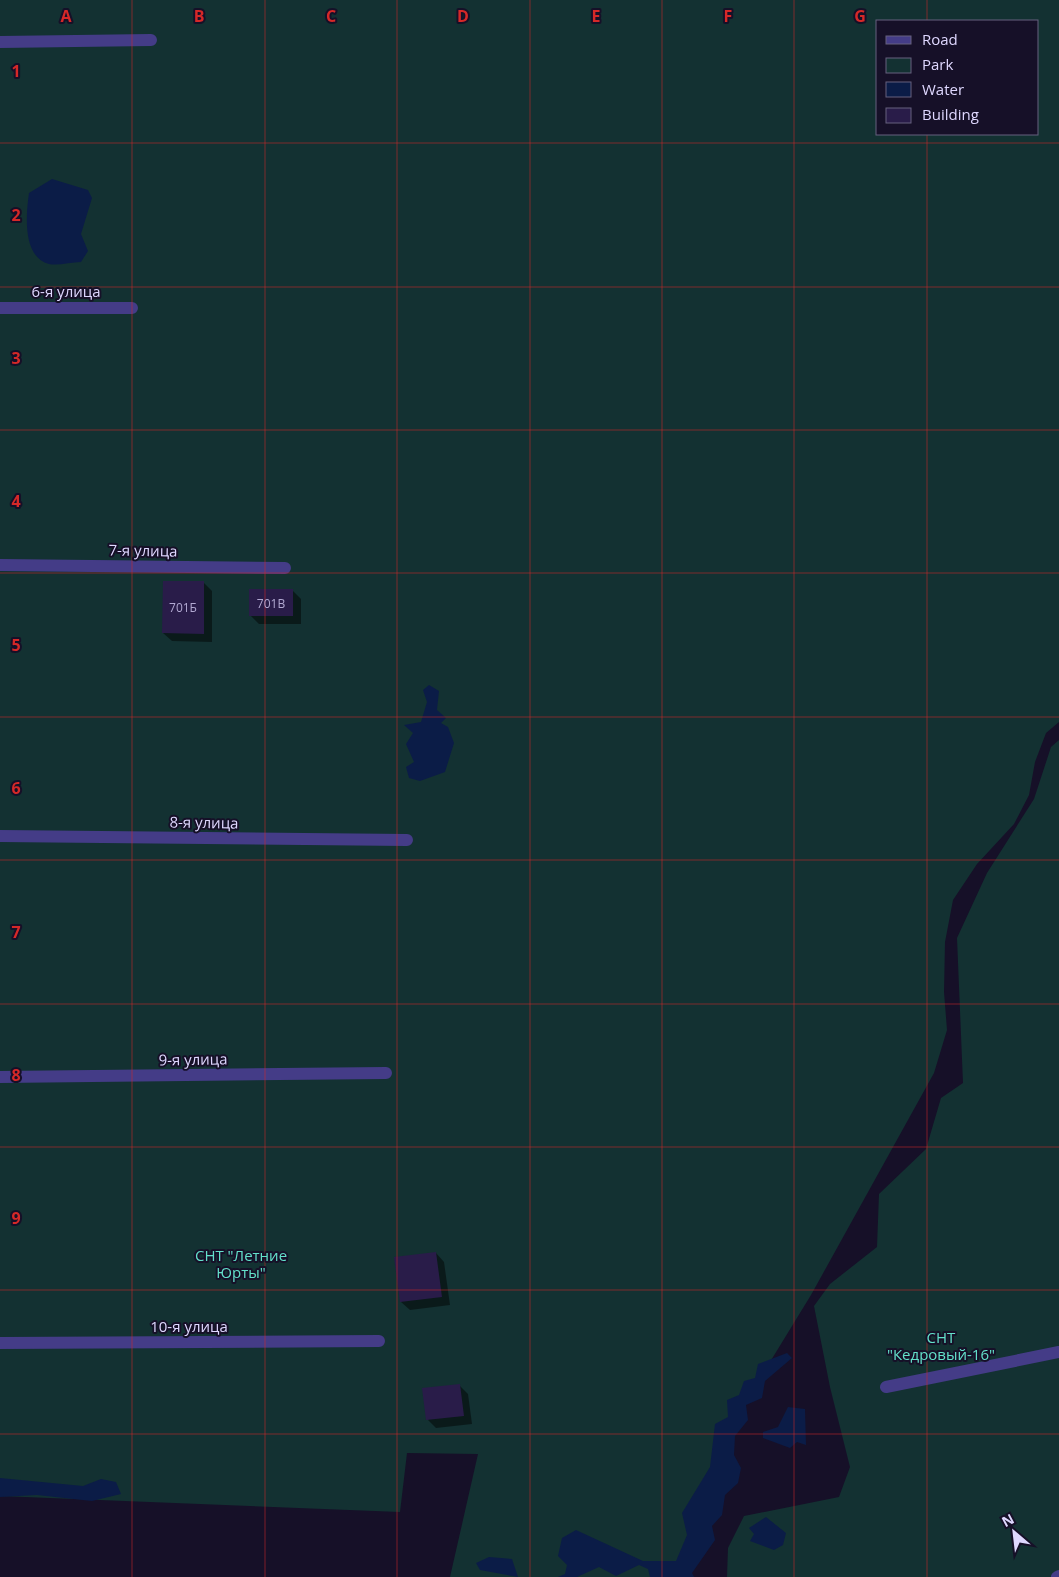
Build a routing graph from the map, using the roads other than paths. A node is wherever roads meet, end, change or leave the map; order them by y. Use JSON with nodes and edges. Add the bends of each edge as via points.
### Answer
{"nodes":[{"id":1,"x":151,"y":40,"type":"dead end"},
{"id":2,"x":0,"y":42,"type":"edge"},
{"id":3,"x":0,"y":308,"type":"edge"},
{"id":4,"x":132,"y":308,"type":"dead end"},
{"id":5,"x":0,"y":565,"type":"edge"},
{"id":6,"x":285,"y":568,"type":"dead end"},
{"id":7,"x":0,"y":836,"type":"edge"},
{"id":8,"x":407,"y":840,"type":"dead end"},
{"id":9,"x":386,"y":1074,"type":"dead end"},
{"id":10,"x":0,"y":1077,"type":"edge"},
{"id":11,"x":379,"y":1341,"type":"dead end"},
{"id":12,"x":0,"y":1342,"type":"edge"},
{"id":13,"x":1059,"y":1352,"type":"edge"},
{"id":14,"x":886,"y":1387,"type":"dead end"}],
"edges":[{"from":1,"to":2,"type":"street"},
{"from":3,"to":4,"type":"street","name":"6-я улица"},
{"from":5,"to":6,"type":"street","name":"7-я улица"},
{"from":7,"to":8,"type":"street","name":"8-я улица"},
{"from":9,"to":10,"type":"street","name":"9-я улица"},
{"from":11,"to":12,"type":"street","name":"10-я улица"},
{"from":13,"to":14,"type":"street"}]}
